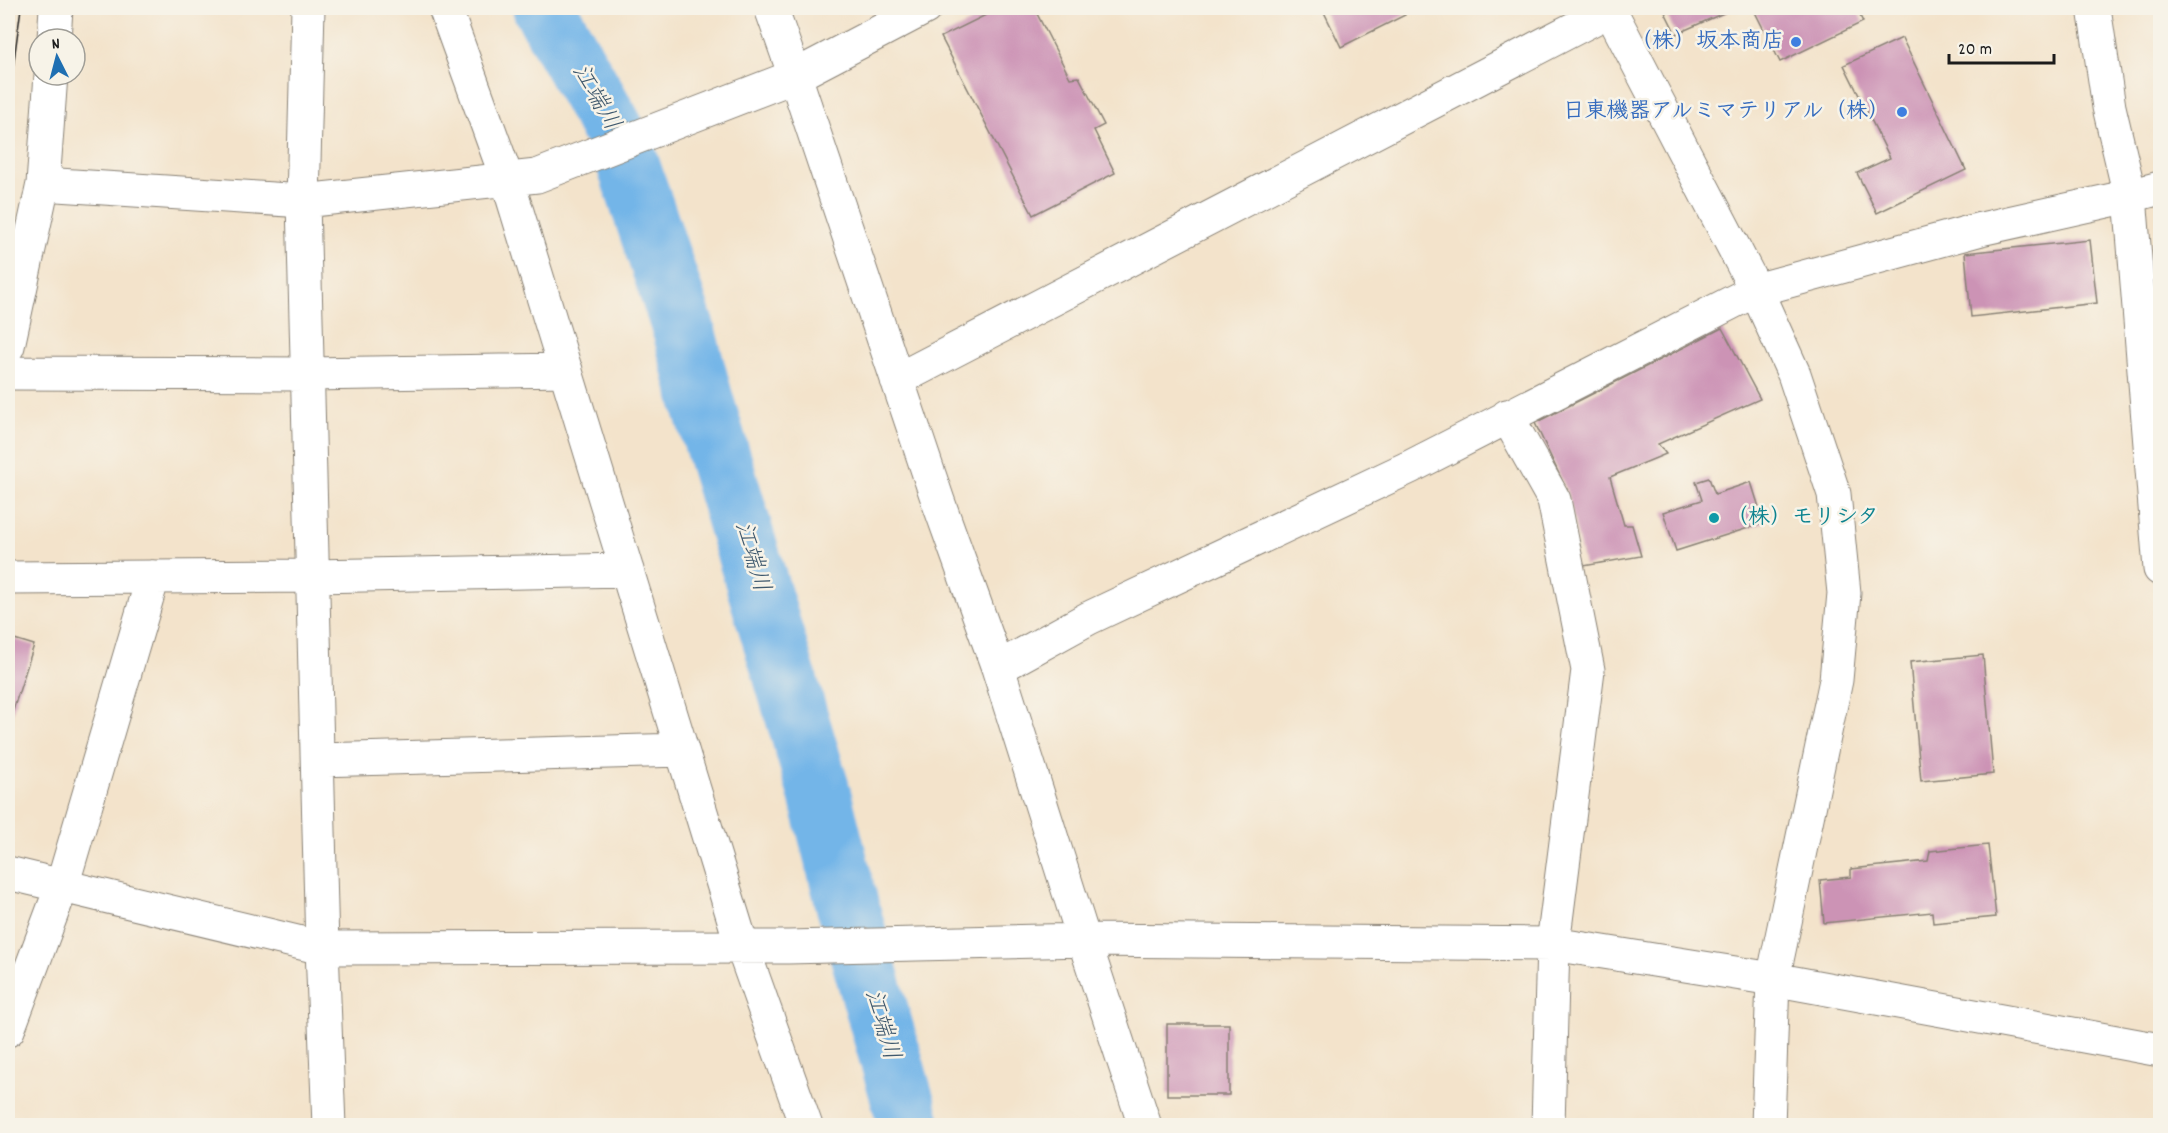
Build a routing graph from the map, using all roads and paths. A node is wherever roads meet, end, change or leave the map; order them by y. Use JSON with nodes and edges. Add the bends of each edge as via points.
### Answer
{"nodes":[{"id":1,"x":56,"y":8,"type":"edge"},
{"id":2,"x":308,"y":8,"type":"edge"},
{"id":3,"x":445,"y":8,"type":"edge"},
{"id":4,"x":771,"y":8,"type":"edge"},
{"id":5,"x":925,"y":8,"type":"edge"},
{"id":6,"x":1611,"y":8,"type":"edge"},
{"id":7,"x":2094,"y":8,"type":"edge"},
{"id":8,"x":55,"y":27,"type":"edge"},
{"id":9,"x":784,"y":80,"type":"junction"},
{"id":10,"x":50,"y":87,"type":"edge"},
{"id":11,"x":522,"y":178,"type":"junction"},
{"id":12,"x":43,"y":184,"type":"junction"},
{"id":13,"x":2145,"y":192,"type":"edge"},
{"id":14,"x":303,"y":201,"type":"junction"},
{"id":15,"x":1756,"y":290,"type":"junction"},
{"id":16,"x":8,"y":346,"type":"edge"},
{"id":17,"x":566,"y":370,"type":"junction"},
{"id":18,"x":8,"y":373,"type":"edge"},
{"id":19,"x":308,"y":374,"type":"junction"},
{"id":20,"x":897,"y":380,"type":"junction"},
{"id":21,"x":1507,"y":416,"type":"junction"},
{"id":22,"x":2160,"y":569,"type":"edge"},
{"id":23,"x":627,"y":570,"type":"junction"},
{"id":24,"x":313,"y":576,"type":"junction"},
{"id":25,"x":153,"y":577,"type":"junction"},
{"id":26,"x":8,"y":578,"type":"edge"},
{"id":27,"x":998,"y":668,"type":"junction"},
{"id":28,"x":682,"y":750,"type":"junction"},
{"id":29,"x":318,"y":760,"type":"junction"},
{"id":30,"x":8,"y":873,"type":"edge"},
{"id":31,"x":62,"y":886,"type":"junction"},
{"id":32,"x":1084,"y":940,"type":"junction"},
{"id":33,"x":1553,"y":944,"type":"junction"},
{"id":34,"x":742,"y":946,"type":"junction"},
{"id":35,"x":322,"y":948,"type":"junction"},
{"id":36,"x":1773,"y":980,"type":"junction"},
{"id":37,"x":8,"y":1030,"type":"edge"},
{"id":38,"x":2160,"y":1050,"type":"edge"},
{"id":39,"x":329,"y":1125,"type":"edge"},
{"id":40,"x":807,"y":1125,"type":"edge"},
{"id":41,"x":1144,"y":1125,"type":"edge"},
{"id":42,"x":1548,"y":1125,"type":"edge"},
{"id":43,"x":1768,"y":1125,"type":"edge"}],
"edges":[{"from":1,"to":8,"type":"street"},
{"from":2,"to":14,"type":"street"},
{"from":3,"to":11,"type":"street"},
{"from":4,"to":9,"type":"street"},
{"from":5,"to":9,"type":"street"},
{"from":6,"to":15,"type":"street"},
{"from":6,"to":20,"type":"street"},
{"from":7,"to":13,"type":"street","via":[[2109,107]]},
{"from":9,"to":11,"type":"street"},
{"from":9,"to":20,"type":"street"},
{"from":10,"to":12,"type":"street"},
{"from":11,"to":14,"type":"street"},
{"from":11,"to":17,"type":"street"},
{"from":12,"to":14,"type":"street"},
{"from":12,"to":16,"type":"street"},
{"from":13,"to":15,"type":"street","via":[[1981,229]]},
{"from":13,"to":22,"type":"street"},
{"from":14,"to":19,"type":"street"},
{"from":15,"to":21,"type":"street"},
{"from":15,"to":36,"type":"street","via":[[1794,374],[1834,494],[1844,593],[1836,680]]},
{"from":17,"to":19,"type":"street"},
{"from":17,"to":23,"type":"street"},
{"from":18,"to":19,"type":"street"},
{"from":19,"to":24,"type":"street"},
{"from":20,"to":27,"type":"street"},
{"from":21,"to":27,"type":"street","via":[[1410,467],[1089,618]]},
{"from":21,"to":33,"type":"street","via":[[1554,500],[1588,670]]},
{"from":23,"to":24,"type":"street"},
{"from":23,"to":28,"type":"street"},
{"from":24,"to":25,"type":"street"},
{"from":24,"to":29,"type":"street"},
{"from":25,"to":26,"type":"street"},
{"from":25,"to":31,"type":"street"},
{"from":27,"to":32,"type":"street"},
{"from":28,"to":29,"type":"street"},
{"from":28,"to":34,"type":"street"},
{"from":29,"to":35,"type":"street"},
{"from":30,"to":31,"type":"street"},
{"from":31,"to":35,"type":"street"},
{"from":31,"to":37,"type":"street"},
{"from":32,"to":33,"type":"street"},
{"from":32,"to":34,"type":"street"},
{"from":32,"to":41,"type":"street"},
{"from":33,"to":36,"type":"street"},
{"from":33,"to":42,"type":"street"},
{"from":34,"to":35,"type":"street"},
{"from":34,"to":40,"type":"street"},
{"from":35,"to":39,"type":"street"},
{"from":36,"to":38,"type":"street"},
{"from":36,"to":43,"type":"street"}]}
